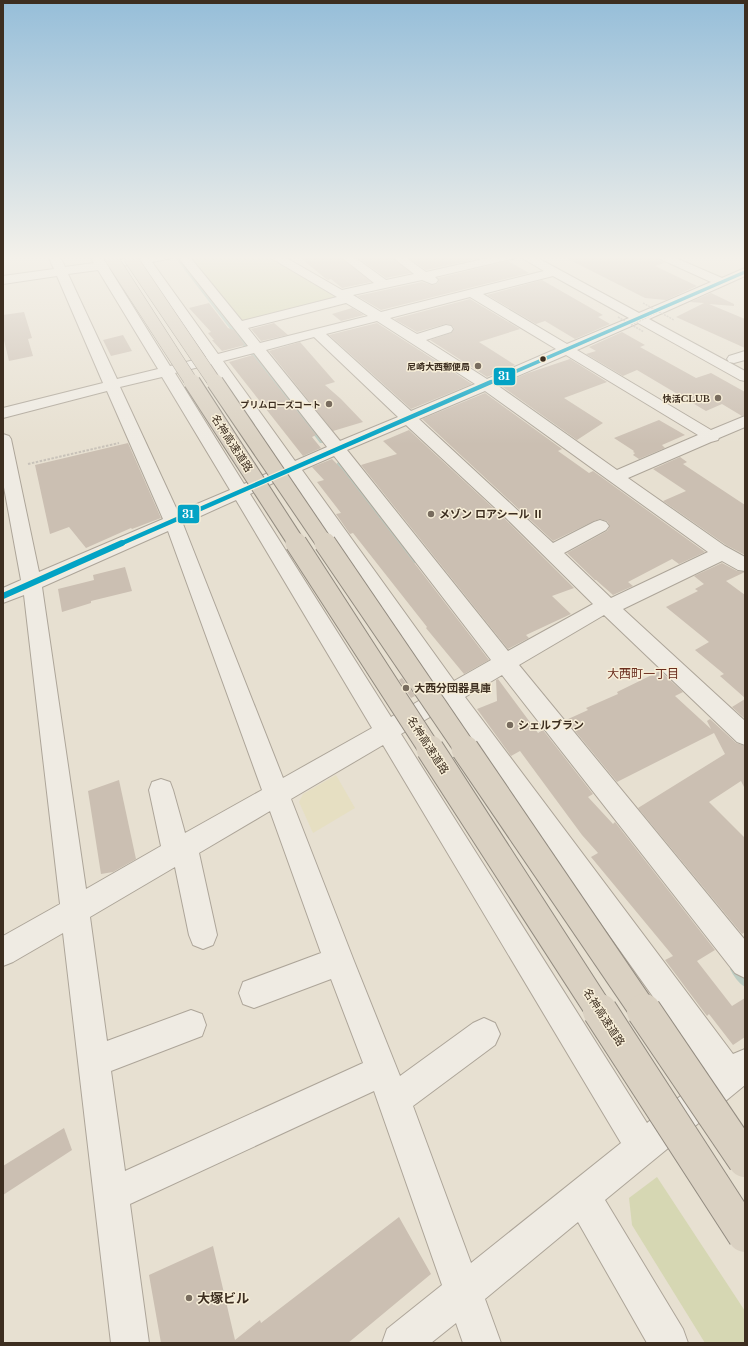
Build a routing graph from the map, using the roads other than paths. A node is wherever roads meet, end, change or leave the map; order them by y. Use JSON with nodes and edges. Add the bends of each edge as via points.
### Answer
{"nodes":[{"id":1,"x":82,"y":319,"type":"edge"},
{"id":2,"x":137,"y":319,"type":"edge"},
{"id":3,"x":142,"y":319,"type":"edge"},
{"id":4,"x":180,"y":319,"type":"edge"},
{"id":5,"x":185,"y":319,"type":"edge"},
{"id":6,"x":233,"y":319,"type":"edge"},
{"id":7,"x":265,"y":319,"type":"edge"},
{"id":8,"x":368,"y":319,"type":"edge"},
{"id":9,"x":384,"y":319,"type":"edge"},
{"id":10,"x":515,"y":319,"type":"edge"},
{"id":11,"x":640,"y":319,"type":"edge"},
{"id":12,"x":647,"y":319,"type":"edge"},
{"id":13,"x":648,"y":319,"type":"edge"},
{"id":14,"x":239,"y":326,"type":"junction"},
{"id":15,"x":446,"y":330,"type":"dead end"},
{"id":16,"x":316,"y":332,"type":"junction"},
{"id":17,"x":416,"y":339,"type":"junction"},
{"id":18,"x":256,"y":348,"type":"junction"},
{"id":19,"x":567,"y":350,"type":"junction"},
{"id":20,"x":214,"y":358,"type":"junction"},
{"id":21,"x":741,"y":360,"type":"edge"},
{"id":22,"x":166,"y":371,"type":"junction"},
{"id":23,"x":745,"y":377,"type":"edge"},
{"id":24,"x":485,"y":384,"type":"junction"},
{"id":25,"x":112,"y":385,"type":"junction"},
{"id":26,"x":3,"y":413,"type":"edge"},
{"id":27,"x":407,"y":418,"type":"junction"},
{"id":28,"x":745,"y":421,"type":"edge"},
{"id":29,"x":712,"y":437,"type":"junction"},
{"id":30,"x":337,"y":449,"type":"junction"},
{"id":31,"x":6,"y":459,"type":"edge"},
{"id":32,"x":292,"y":468,"type":"junction"},
{"id":33,"x":615,"y":477,"type":"junction"},
{"id":34,"x":240,"y":492,"type":"junction"},
{"id":35,"x":172,"y":522,"type":"junction"},
{"id":36,"x":600,"y":526,"type":"dead end"},
{"id":37,"x":551,"y":552,"type":"junction"},
{"id":38,"x":724,"y":552,"type":"junction"},
{"id":39,"x":745,"y":565,"type":"edge"},
{"id":40,"x":33,"y":584,"type":"junction"},
{"id":41,"x":3,"y":596,"type":"edge"},
{"id":42,"x":608,"y":607,"type":"junction"},
{"id":43,"x":506,"y":664,"type":"junction"},
{"id":44,"x":451,"y":694,"type":"junction"},
{"id":45,"x":387,"y":731,"type":"junction"},
{"id":46,"x":745,"y":735,"type":"edge"},
{"id":47,"x":161,"y":790,"type":"dead end"},
{"id":48,"x":276,"y":794,"type":"junction"},
{"id":49,"x":180,"y":850,"type":"junction"},
{"id":50,"x":75,"y":910,"type":"junction"},
{"id":51,"x":203,"y":935,"type":"dead end"},
{"id":52,"x":3,"y":952,"type":"edge"},
{"id":53,"x":338,"y":961,"type":"junction"},
{"id":54,"x":745,"y":964,"type":"edge"},
{"id":55,"x":254,"y":993,"type":"dead end"},
{"id":56,"x":191,"y":1025,"type":"dead end"},
{"id":57,"x":484,"y":1034,"type":"dead end"},
{"id":58,"x":94,"y":1062,"type":"junction"},
{"id":59,"x":738,"y":1071,"type":"edge"},
{"id":60,"x":388,"y":1085,"type":"junction"},
{"id":61,"x":643,"y":1148,"type":"junction"},
{"id":62,"x":745,"y":1160,"type":"edge"},
{"id":63,"x":111,"y":1195,"type":"junction"},
{"id":64,"x":583,"y":1196,"type":"junction"},
{"id":65,"x":745,"y":1235,"type":"edge"},
{"id":66,"x":464,"y":1292,"type":"junction"},
{"id":67,"x":130,"y":1343,"type":"edge"},
{"id":68,"x":400,"y":1343,"type":"edge"},
{"id":69,"x":482,"y":1343,"type":"edge"},
{"id":70,"x":669,"y":1343,"type":"edge"}],
"edges":[{"from":1,"to":25,"type":"street"},
{"from":2,"to":22,"type":"street"},
{"from":3,"to":65,"type":"highway","name":"名神高速道路","bridge":true},
{"from":4,"to":62,"type":"highway","name":"名神高速道路","bridge":true},
{"from":5,"to":20,"type":"street"},
{"from":6,"to":14,"type":"street"},
{"from":7,"to":14,"type":"street"},
{"from":8,"to":16,"type":"street"},
{"from":9,"to":17,"type":"street"},
{"from":10,"to":19,"type":"street"},
{"from":11,"to":19,"type":"street"},
{"from":12,"to":23,"type":"street"},
{"from":13,"to":21,"type":"street"},
{"from":14,"to":18,"type":"street"},
{"from":15,"to":17,"type":"street"},
{"from":16,"to":18,"type":"street"},
{"from":16,"to":27,"type":"street"},
{"from":17,"to":24,"type":"street"},
{"from":18,"to":20,"type":"street"},
{"from":18,"to":30,"type":"street"},
{"from":19,"to":24,"type":"street"},
{"from":19,"to":29,"type":"street"},
{"from":20,"to":22,"type":"street"},
{"from":20,"to":32,"type":"street"},
{"from":22,"to":25,"type":"street"},
{"from":22,"to":34,"type":"street"},
{"from":24,"to":27,"type":"street"},
{"from":24,"to":33,"type":"street"},
{"from":25,"to":26,"type":"street"},
{"from":25,"to":35,"type":"street"},
{"from":27,"to":30,"type":"street"},
{"from":27,"to":37,"type":"street"},
{"from":28,"to":29,"type":"street"},
{"from":29,"to":33,"type":"street"},
{"from":30,"to":32,"type":"street"},
{"from":30,"to":43,"type":"street"},
{"from":31,"to":40,"type":"street"},
{"from":32,"to":34,"type":"street"},
{"from":32,"to":44,"type":"street"},
{"from":33,"to":38,"type":"street"},
{"from":34,"to":35,"type":"street"},
{"from":34,"to":45,"type":"street"},
{"from":35,"to":40,"type":"street"},
{"from":35,"to":48,"type":"street"},
{"from":36,"to":37,"type":"street"},
{"from":37,"to":42,"type":"street"},
{"from":38,"to":39,"type":"street"},
{"from":38,"to":42,"type":"street"},
{"from":40,"to":41,"type":"street"},
{"from":40,"to":50,"type":"street"},
{"from":42,"to":43,"type":"street","via":[[595,611]]},
{"from":42,"to":46,"type":"street"},
{"from":43,"to":44,"type":"street"},
{"from":43,"to":54,"type":"street"},
{"from":44,"to":45,"type":"street"},
{"from":44,"to":59,"type":"street"},
{"from":45,"to":48,"type":"street"},
{"from":45,"to":61,"type":"street"},
{"from":47,"to":49,"type":"street"},
{"from":48,"to":49,"type":"street"},
{"from":48,"to":53,"type":"street"},
{"from":49,"to":50,"type":"street"},
{"from":49,"to":51,"type":"street"},
{"from":50,"to":52,"type":"street"},
{"from":50,"to":58,"type":"street"},
{"from":53,"to":55,"type":"street"},
{"from":53,"to":60,"type":"street"},
{"from":56,"to":58,"type":"street"},
{"from":57,"to":60,"type":"street"},
{"from":58,"to":63,"type":"street"},
{"from":59,"to":61,"type":"street"},
{"from":60,"to":63,"type":"street"},
{"from":60,"to":66,"type":"street"},
{"from":61,"to":64,"type":"street"},
{"from":63,"to":67,"type":"street"},
{"from":64,"to":66,"type":"street"},
{"from":64,"to":70,"type":"street"},
{"from":66,"to":68,"type":"street"},
{"from":66,"to":69,"type":"street"}]}
